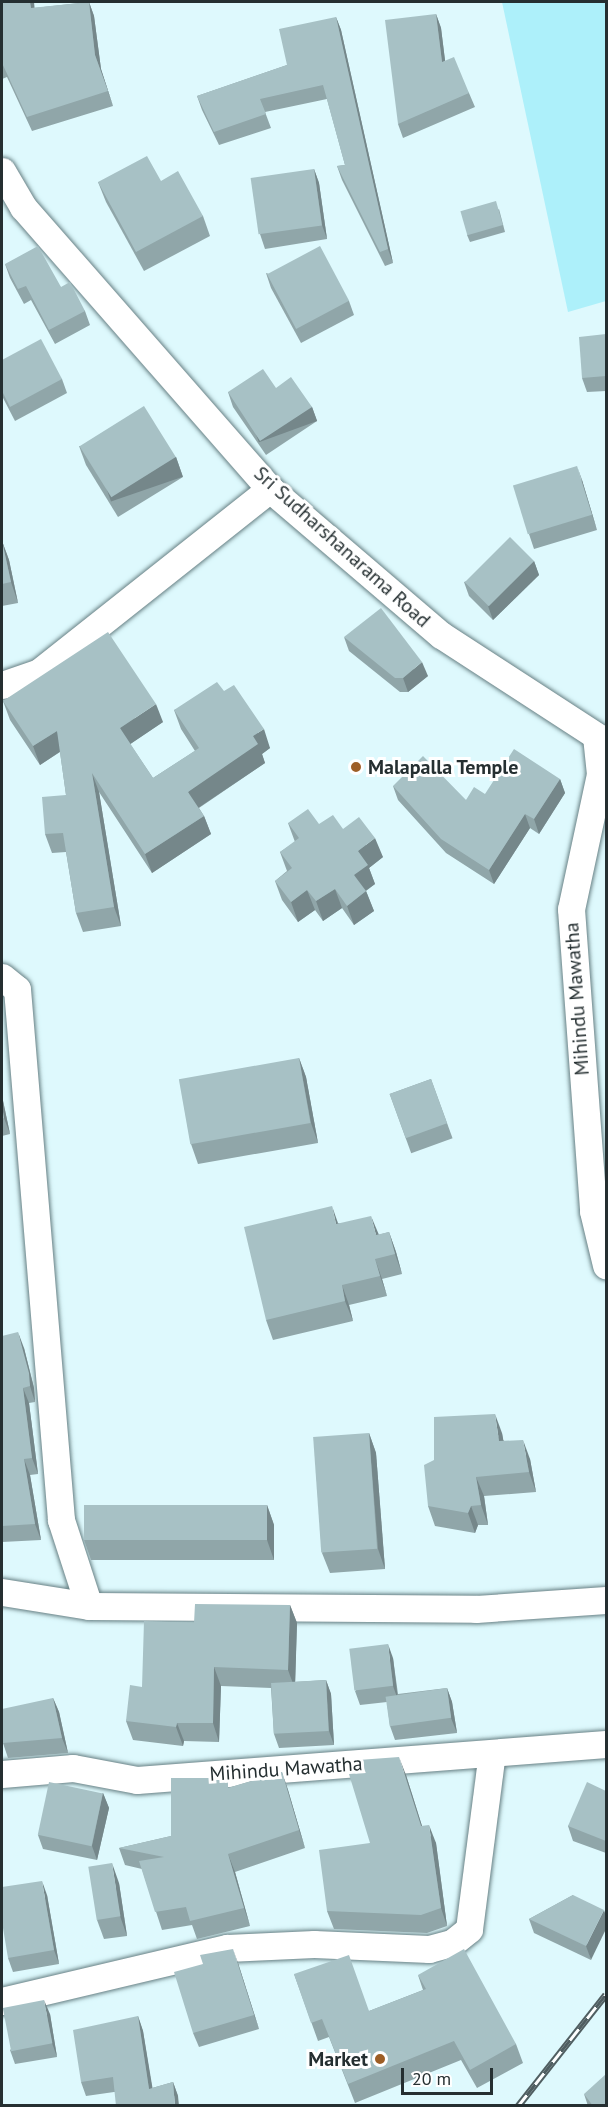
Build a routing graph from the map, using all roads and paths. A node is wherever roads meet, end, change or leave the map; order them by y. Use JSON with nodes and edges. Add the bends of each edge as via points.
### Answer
{"nodes":[{"id":1,"x":2,"y":171,"type":"edge"},
{"id":2,"x":270,"y":489,"type":"junction"},
{"id":3,"x":2,"y":685,"type":"edge"},
{"id":4,"x":601,"y":739,"type":"edge"},
{"id":5,"x":2,"y":977,"type":"edge"},
{"id":6,"x":606,"y":1264,"type":"edge"},
{"id":7,"x":2,"y":1592,"type":"edge"},
{"id":8,"x":606,"y":1600,"type":"edge"},
{"id":9,"x":89,"y":1606,"type":"junction"},
{"id":10,"x":606,"y":1744,"type":"edge"},
{"id":11,"x":492,"y":1753,"type":"junction"},
{"id":12,"x":2,"y":1774,"type":"edge"},
{"id":13,"x":2,"y":2001,"type":"edge"}],
"edges":[{"from":1,"to":2,"type":"street","name":"Sri Sudharshanarama Road","via":[[23,207]]},
{"from":2,"to":3,"type":"street","via":[[39,672]]},
{"from":2,"to":4,"type":"street","name":"Sri Sudharshanarama Road","via":[[441,635]]},
{"from":4,"to":6,"type":"street","name":"Mihindu Mawatha","via":[[600,774],[571,909],[593,1211]]},
{"from":5,"to":9,"type":"street","via":[[17,989],[61,1521]]},
{"from":7,"to":9,"type":"street"},
{"from":8,"to":9,"type":"street","via":[[476,1609]]},
{"from":10,"to":11,"type":"street","name":"Mihindu Mawatha"},
{"from":11,"to":12,"type":"street","name":"Mihindu Mawatha","via":[[136,1780],[73,1768]]},
{"from":11,"to":13,"type":"street","via":[[469,1929],[452,1943],[429,1949],[314,1944],[227,1948]]}]}
